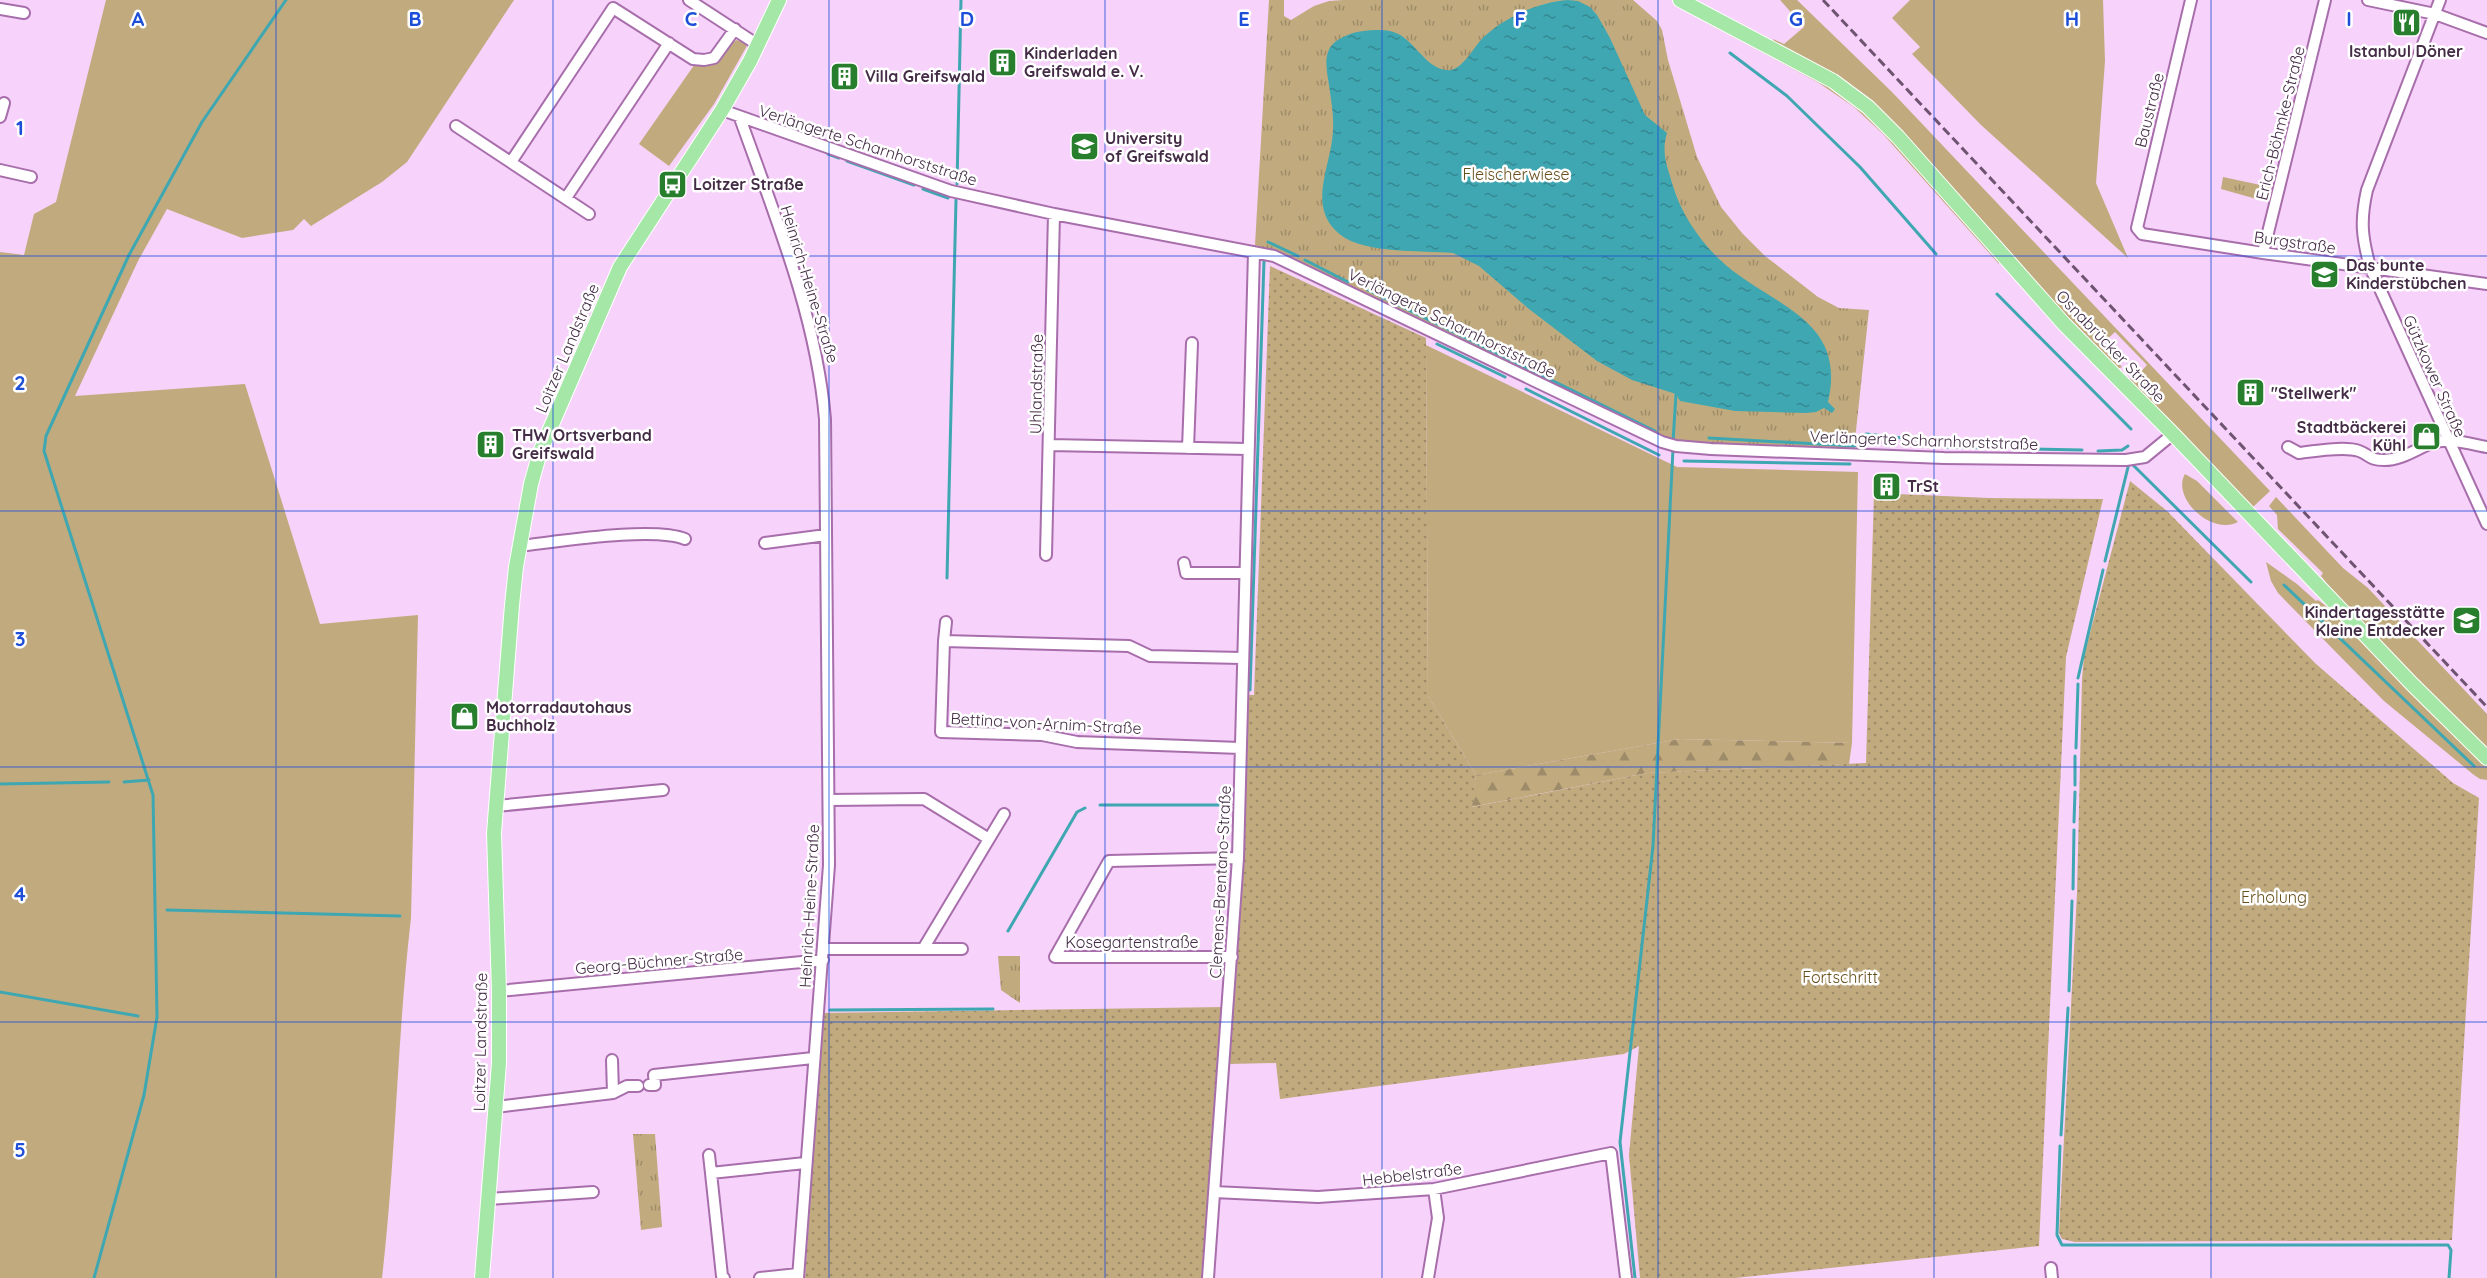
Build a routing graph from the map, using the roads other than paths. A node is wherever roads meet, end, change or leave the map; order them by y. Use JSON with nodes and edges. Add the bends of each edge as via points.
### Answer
{"nodes":[{"id":1,"x":688,"y":0,"type":"edge"},
{"id":2,"x":779,"y":0,"type":"edge"},
{"id":3,"x":1680,"y":0,"type":"edge"},
{"id":4,"x":2192,"y":0,"type":"edge"},
{"id":5,"x":2325,"y":0,"type":"edge"},
{"id":6,"x":2368,"y":0,"type":"edge"},
{"id":7,"x":2440,"y":0,"type":"edge"},
{"id":8,"x":0,"y":9,"type":"edge"},
{"id":9,"x":24,"y":13,"type":"dead end"},
{"id":10,"x":2435,"y":14,"type":"junction"},
{"id":11,"x":735,"y":29,"type":"junction"},
{"id":12,"x":2487,"y":33,"type":"edge"},
{"id":13,"x":669,"y":43,"type":"junction"},
{"id":14,"x":758,"y":45,"type":"junction"},
{"id":15,"x":4,"y":103,"type":"dead end"},
{"id":16,"x":722,"y":110,"type":"junction"},
{"id":17,"x":0,"y":117,"type":"edge"},
{"id":18,"x":740,"y":118,"type":"junction"},
{"id":19,"x":456,"y":126,"type":"dead end"},
{"id":20,"x":511,"y":162,"type":"junction"},
{"id":21,"x":0,"y":170,"type":"edge"},
{"id":22,"x":31,"y":177,"type":"dead end"},
{"id":23,"x":566,"y":198,"type":"junction"},
{"id":24,"x":589,"y":213,"type":"dead end"},
{"id":25,"x":1054,"y":214,"type":"junction"},
{"id":26,"x":2138,"y":228,"type":"joint"},
{"id":27,"x":1254,"y":252,"type":"junction"},
{"id":28,"x":2263,"y":253,"type":"junction"},
{"id":29,"x":2370,"y":267,"type":"junction"},
{"id":30,"x":2487,"y":284,"type":"edge"},
{"id":31,"x":1192,"y":344,"type":"dead end"},
{"id":32,"x":2173,"y":434,"type":"junction"},
{"id":33,"x":2447,"y":441,"type":"junction"},
{"id":34,"x":1050,"y":445,"type":"junction"},
{"id":35,"x":2288,"y":447,"type":"dead end"},
{"id":36,"x":2487,"y":447,"type":"edge"},
{"id":37,"x":1188,"y":448,"type":"junction"},
{"id":38,"x":1248,"y":449,"type":"junction"},
{"id":39,"x":2487,"y":524,"type":"edge"},
{"id":40,"x":826,"y":535,"type":"junction"},
{"id":41,"x":685,"y":539,"type":"dead end"},
{"id":42,"x":765,"y":543,"type":"dead end"},
{"id":43,"x":519,"y":546,"type":"junction"},
{"id":44,"x":1046,"y":555,"type":"dead end"},
{"id":45,"x":1184,"y":563,"type":"dead end"},
{"id":46,"x":1245,"y":573,"type":"junction"},
{"id":47,"x":946,"y":622,"type":"dead end"},
{"id":48,"x":944,"y":641,"type":"junction"},
{"id":49,"x":1242,"y":658,"type":"junction"},
{"id":50,"x":1240,"y":747,"type":"junction"},
{"id":51,"x":2487,"y":758,"type":"edge"},
{"id":52,"x":663,"y":790,"type":"dead end"},
{"id":53,"x":829,"y":800,"type":"junction"},
{"id":54,"x":496,"y":806,"type":"junction"},
{"id":55,"x":1004,"y":814,"type":"dead end"},
{"id":56,"x":989,"y":839,"type":"junction"},
{"id":57,"x":1238,"y":858,"type":"junction"},
{"id":58,"x":923,"y":949,"type":"junction"},
{"id":59,"x":962,"y":949,"type":"dead end"},
{"id":60,"x":823,"y":955,"type":"junction"},
{"id":61,"x":1232,"y":957,"type":"junction"},
{"id":62,"x":499,"y":991,"type":"junction"},
{"id":63,"x":813,"y":1058,"type":"junction"},
{"id":64,"x":612,"y":1060,"type":"dead end"},
{"id":65,"x":613,"y":1094,"type":"junction"},
{"id":66,"x":496,"y":1107,"type":"junction"},
{"id":67,"x":709,"y":1155,"type":"dead end"},
{"id":68,"x":805,"y":1163,"type":"junction"},
{"id":69,"x":711,"y":1173,"type":"junction"},
{"id":70,"x":1434,"y":1190,"type":"junction"},
{"id":71,"x":593,"y":1192,"type":"dead end"},
{"id":72,"x":1214,"y":1192,"type":"junction"},
{"id":73,"x":489,"y":1198,"type":"junction"},
{"id":74,"x":798,"y":1276,"type":"edge"},
{"id":75,"x":482,"y":1278,"type":"edge"},
{"id":76,"x":724,"y":1278,"type":"edge"},
{"id":77,"x":760,"y":1278,"type":"edge"},
{"id":78,"x":1208,"y":1278,"type":"edge"},
{"id":79,"x":1428,"y":1278,"type":"edge"},
{"id":80,"x":1626,"y":1278,"type":"edge"}],
"edges":[{"from":1,"to":11,"type":"street"},
{"from":2,"to":14,"type":"main road"},
{"from":3,"to":32,"type":"main road","name":"Osnabrücker Straße","via":[[1833,81],[1868,107],[2064,324]]},
{"from":4,"to":26,"type":"street","name":"Baustraße"},
{"from":5,"to":28,"type":"street","name":"Erich-Böhmke-Straße"},
{"from":6,"to":10,"type":"street"},
{"from":7,"to":10,"type":"street","name":"Gützkower Straße"},
{"from":8,"to":9,"type":"street"},
{"from":10,"to":12,"type":"street"},
{"from":10,"to":29,"type":"street","name":"Gützkower Straße","via":[[2367,190],[2361,228]]},
{"from":11,"to":13,"type":"street","via":[[714,58],[693,59]]},
{"from":11,"to":14,"type":"street"},
{"from":13,"to":20,"type":"street","via":[[613,8]]},
{"from":13,"to":23,"type":"street"},
{"from":14,"to":16,"type":"main road"},
{"from":15,"to":17,"type":"street"},
{"from":16,"to":18,"type":"street","name":"Verlängerte Scharnhorststraße"},
{"from":16,"to":43,"type":"main road","name":"Loitzer Landstraße","via":[[620,267],[540,452]]},
{"from":18,"to":25,"type":"street","name":"Verlängerte Scharnhorststraße","via":[[951,191]]},
{"from":18,"to":40,"type":"street","name":"Heinrich-Heine-Straße","via":[[788,253],[821,371]]},
{"from":19,"to":20,"type":"street"},
{"from":20,"to":23,"type":"street"},
{"from":21,"to":22,"type":"street"},
{"from":23,"to":24,"type":"street"},
{"from":25,"to":27,"type":"street","name":"Verlängerte Scharnhorststraße"},
{"from":25,"to":34,"type":"street","name":"Uhlandstraße"},
{"from":26,"to":28,"type":"street","name":"Burgstraße","via":[[2142,234]]},
{"from":27,"to":32,"type":"street","name":"Verlängerte Scharnhorststraße","via":[[1274,255],[1323,277],[1672,445],[1944,458],[2126,460],[2145,457]]},
{"from":27,"to":38,"type":"street","name":"Clemens-Brentano-Straße"},
{"from":28,"to":29,"type":"street","name":"Burgstraße"},
{"from":29,"to":30,"type":"street","name":"Burgstraße"},
{"from":29,"to":33,"type":"street","name":"Gützkower Straße"},
{"from":31,"to":37,"type":"street"},
{"from":32,"to":51,"type":"main road","name":"Osnabrücker Straße"},
{"from":33,"to":35,"type":"street","via":[[2382,460],[2370,459],[2359,451],[2299,453]]},
{"from":33,"to":36,"type":"street"},
{"from":33,"to":39,"type":"street","name":"Gützkower Straße"},
{"from":34,"to":37,"type":"street"},
{"from":34,"to":44,"type":"street","name":"Uhlandstraße"},
{"from":37,"to":38,"type":"street"},
{"from":38,"to":46,"type":"street","name":"Clemens-Brentano-Straße"},
{"from":40,"to":42,"type":"street"},
{"from":40,"to":53,"type":"street","name":"Heinrich-Heine-Straße"},
{"from":41,"to":43,"type":"street","via":[[648,534]]},
{"from":43,"to":54,"type":"main road","name":"Loitzer Landstraße"},
{"from":45,"to":46,"type":"street","via":[[1186,573]]},
{"from":46,"to":49,"type":"street","name":"Clemens-Brentano-Straße"},
{"from":47,"to":48,"type":"street","name":"Bettina-von-Arnim-Straße"},
{"from":48,"to":49,"type":"street","via":[[1129,646],[1150,656]]},
{"from":48,"to":50,"type":"street","name":"Bettina-von-Arnim-Straße","via":[[941,732],[1042,735],[1077,742]]},
{"from":49,"to":50,"type":"street","name":"Clemens-Brentano-Straße"},
{"from":50,"to":57,"type":"street","name":"Clemens-Brentano-Straße"},
{"from":52,"to":54,"type":"street"},
{"from":53,"to":56,"type":"street","via":[[924,799]]},
{"from":53,"to":60,"type":"street","name":"Heinrich-Heine-Straße"},
{"from":54,"to":62,"type":"main road","name":"Loitzer Landstraße","via":[[493,858]]},
{"from":55,"to":56,"type":"street"},
{"from":56,"to":58,"type":"street"},
{"from":57,"to":61,"type":"street","name":"Clemens-Brentano-Straße"},
{"from":57,"to":61,"type":"street","name":"Kosegartenstraße","via":[[1109,861],[1055,957]]},
{"from":58,"to":59,"type":"street","name":"Georg-Büchner-Straße"},
{"from":58,"to":60,"type":"street","name":"Georg-Büchner-Straße"},
{"from":60,"to":62,"type":"street","name":"Georg-Büchner-Straße"},
{"from":60,"to":63,"type":"street","name":"Heinrich-Heine-Straße"},
{"from":61,"to":72,"type":"street","name":"Clemens-Brentano-Straße"},
{"from":62,"to":66,"type":"main road","name":"Loitzer Landstraße"},
{"from":63,"to":65,"type":"street","via":[[654,1075],[655,1085],[627,1086]]},
{"from":63,"to":68,"type":"street","name":"Heinrich-Heine-Straße"},
{"from":64,"to":65,"type":"street"},
{"from":65,"to":66,"type":"street"},
{"from":66,"to":73,"type":"main road","name":"Loitzer Landstraße"},
{"from":67,"to":69,"type":"street"},
{"from":68,"to":69,"type":"street"},
{"from":68,"to":74,"type":"street","name":"Heinrich-Heine-Straße"},
{"from":69,"to":76,"type":"street"},
{"from":70,"to":72,"type":"street","name":"Hebbelstraße","via":[[1318,1197]]},
{"from":70,"to":79,"type":"street","via":[[1438,1218]]},
{"from":70,"to":80,"type":"street","name":"Hebbelstraße","via":[[1611,1153]]},
{"from":71,"to":73,"type":"street"},
{"from":72,"to":78,"type":"street","name":"Clemens-Brentano-Straße"},
{"from":73,"to":75,"type":"main road","name":"Loitzer Landstraße"},
{"from":74,"to":77,"type":"street"}]}
